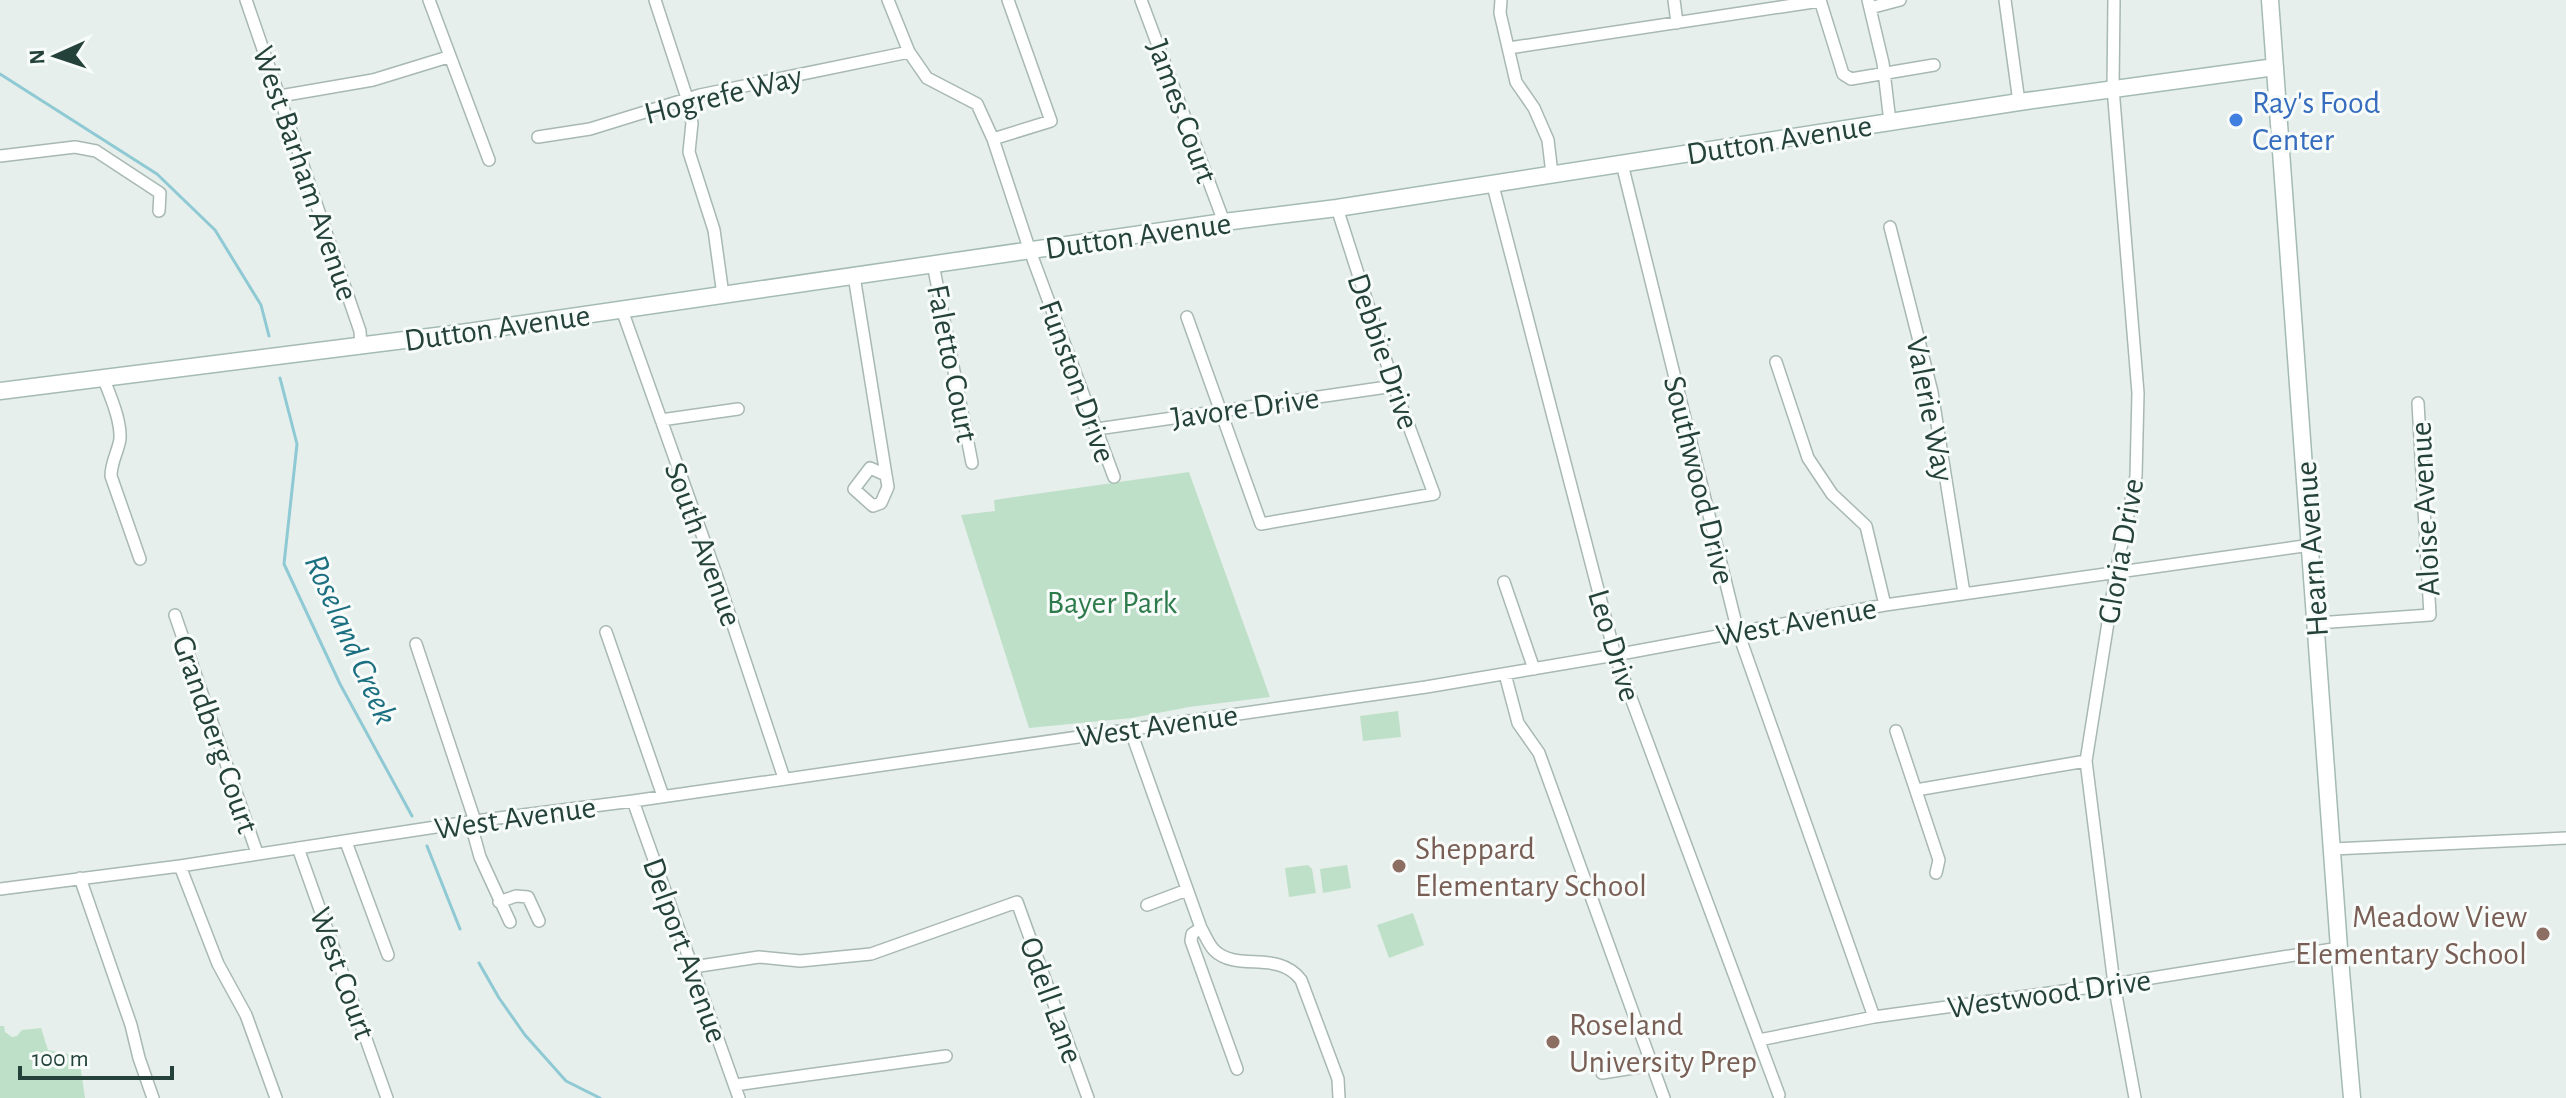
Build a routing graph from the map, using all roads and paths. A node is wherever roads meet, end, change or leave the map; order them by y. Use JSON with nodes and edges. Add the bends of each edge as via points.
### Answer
{"nodes":[{"id":1,"x":246,"y":0,"type":"edge"},
{"id":2,"x":429,"y":0,"type":"edge"},
{"id":3,"x":655,"y":0,"type":"edge"},
{"id":4,"x":888,"y":0,"type":"edge"},
{"id":5,"x":1008,"y":0,"type":"edge"},
{"id":6,"x":1141,"y":0,"type":"edge"},
{"id":7,"x":1501,"y":0,"type":"edge"},
{"id":8,"x":1674,"y":0,"type":"edge"},
{"id":9,"x":1900,"y":0,"type":"edge"},
{"id":10,"x":2005,"y":0,"type":"edge"},
{"id":11,"x":2114,"y":0,"type":"edge"},
{"id":12,"x":2270,"y":0,"type":"edge"},
{"id":13,"x":1820,"y":1,"type":"edge"},
{"id":14,"x":1869,"y":4,"type":"edge"},
{"id":15,"x":1677,"y":23,"type":"junction"},
{"id":16,"x":1509,"y":48,"type":"junction"},
{"id":17,"x":909,"y":52,"type":"junction"},
{"id":18,"x":448,"y":57,"type":"junction"},
{"id":19,"x":1934,"y":65,"type":"dead end"},
{"id":20,"x":2275,"y":67,"type":"junction"},
{"id":21,"x":1884,"y":74,"type":"junction"},
{"id":22,"x":2113,"y":88,"type":"junction"},
{"id":23,"x":280,"y":96,"type":"junction"},
{"id":24,"x":687,"y":98,"type":"junction"},
{"id":25,"x":2019,"y":102,"type":"junction"},
{"id":26,"x":1890,"y":122,"type":"junction"},
{"id":27,"x":538,"y":137,"type":"dead end"},
{"id":28,"x":993,"y":139,"type":"junction"},
{"id":29,"x":0,"y":156,"type":"edge"},
{"id":30,"x":489,"y":160,"type":"dead end"},
{"id":31,"x":1622,"y":164,"type":"junction"},
{"id":32,"x":1552,"y":174,"type":"junction"},
{"id":33,"x":1492,"y":182,"type":"junction"},
{"id":34,"x":1337,"y":208,"type":"junction"},
{"id":35,"x":159,"y":211,"type":"dead end"},
{"id":36,"x":1224,"y":222,"type":"junction"},
{"id":37,"x":1890,"y":227,"type":"dead end"},
{"id":38,"x":1030,"y":251,"type":"junction"},
{"id":39,"x":933,"y":264,"type":"junction"},
{"id":40,"x":854,"y":276,"type":"junction"},
{"id":41,"x":723,"y":295,"type":"junction"},
{"id":42,"x":622,"y":310,"type":"junction"},
{"id":43,"x":1187,"y":317,"type":"dead end"},
{"id":44,"x":361,"y":347,"type":"junction"},
{"id":45,"x":1776,"y":362,"type":"dead end"},
{"id":46,"x":103,"y":377,"type":"junction"},
{"id":47,"x":1394,"y":386,"type":"junction"},
{"id":48,"x":0,"y":391,"type":"edge"},
{"id":49,"x":2418,"y":403,"type":"dead end"},
{"id":50,"x":738,"y":409,"type":"dead end"},
{"id":51,"x":1220,"y":411,"type":"junction"},
{"id":52,"x":661,"y":420,"type":"junction"},
{"id":53,"x":1097,"y":429,"type":"junction"},
{"id":54,"x":972,"y":463,"type":"dead end"},
{"id":55,"x":886,"y":475,"type":"dead end"},
{"id":56,"x":1114,"y":477,"type":"dead end"},
{"id":57,"x":2311,"y":545,"type":"junction"},
{"id":58,"x":140,"y":559,"type":"dead end"},
{"id":59,"x":2116,"y":572,"type":"junction"},
{"id":60,"x":1504,"y":582,"type":"dead end"},
{"id":61,"x":1964,"y":593,"type":"junction"},
{"id":62,"x":1885,"y":605,"type":"junction"},
{"id":63,"x":175,"y":615,"type":"dead end"},
{"id":64,"x":2317,"y":623,"type":"junction"},
{"id":65,"x":606,"y":632,"type":"dead end"},
{"id":66,"x":1738,"y":632,"type":"junction"},
{"id":67,"x":416,"y":644,"type":"dead end"},
{"id":68,"x":1615,"y":655,"type":"junction"},
{"id":69,"x":1534,"y":669,"type":"junction"},
{"id":70,"x":1505,"y":674,"type":"junction"},
{"id":71,"x":1130,"y":729,"type":"junction"},
{"id":72,"x":1896,"y":731,"type":"dead end"},
{"id":73,"x":2086,"y":761,"type":"junction"},
{"id":74,"x":784,"y":778,"type":"junction"},
{"id":75,"x":1916,"y":790,"type":"junction"},
{"id":76,"x":663,"y":796,"type":"junction"},
{"id":77,"x":633,"y":801,"type":"junction"},
{"id":78,"x":472,"y":821,"type":"junction"},
{"id":79,"x":2566,"y":838,"type":"edge"},
{"id":80,"x":346,"y":842,"type":"junction"},
{"id":81,"x":298,"y":848,"type":"junction"},
{"id":82,"x":2333,"y":849,"type":"junction"},
{"id":83,"x":257,"y":853,"type":"junction"},
{"id":84,"x":180,"y":866,"type":"junction"},
{"id":85,"x":1936,"y":873,"type":"dead end"},
{"id":86,"x":80,"y":878,"type":"junction"},
{"id":87,"x":0,"y":889,"type":"edge"},
{"id":88,"x":1187,"y":890,"type":"junction"},
{"id":89,"x":499,"y":902,"type":"junction"},
{"id":90,"x":1147,"y":905,"type":"dead end"},
{"id":91,"x":539,"y":921,"type":"dead end"},
{"id":92,"x":510,"y":922,"type":"dead end"},
{"id":93,"x":1201,"y":928,"type":"junction"},
{"id":94,"x":2339,"y":948,"type":"junction"},
{"id":95,"x":388,"y":955,"type":"dead end"},
{"id":96,"x":693,"y":967,"type":"junction"},
{"id":97,"x":2114,"y":984,"type":"junction"},
{"id":98,"x":1874,"y":1017,"type":"junction"},
{"id":99,"x":1759,"y":1040,"type":"junction"},
{"id":100,"x":946,"y":1056,"type":"dead end"},
{"id":101,"x":1652,"y":1065,"type":"junction"},
{"id":102,"x":1237,"y":1069,"type":"dead end"},
{"id":103,"x":1602,"y":1073,"type":"dead end"},
{"id":104,"x":735,"y":1085,"type":"junction"},
{"id":105,"x":1779,"y":1095,"type":"dead end"},
{"id":106,"x":153,"y":1098,"type":"edge"},
{"id":107,"x":276,"y":1098,"type":"edge"},
{"id":108,"x":387,"y":1098,"type":"edge"},
{"id":109,"x":739,"y":1098,"type":"edge"},
{"id":110,"x":1088,"y":1098,"type":"edge"},
{"id":111,"x":1339,"y":1098,"type":"edge"},
{"id":112,"x":1664,"y":1098,"type":"edge"},
{"id":113,"x":2135,"y":1098,"type":"edge"},
{"id":114,"x":2352,"y":1098,"type":"edge"}],
"edges":[{"from":1,"to":23,"type":"street","name":"West Barham Avenue"},
{"from":2,"to":18,"type":"street"},
{"from":3,"to":24,"type":"street"},
{"from":4,"to":17,"type":"street","name":"Funston Drive"},
{"from":5,"to":28,"type":"street","via":[[1051,121]]},
{"from":6,"to":36,"type":"street","name":"James Court"},
{"from":7,"to":16,"type":"street"},
{"from":8,"to":15,"type":"street"},
{"from":9,"to":14,"type":"street"},
{"from":10,"to":25,"type":"street"},
{"from":11,"to":22,"type":"street","name":"Gloria Drive"},
{"from":12,"to":20,"type":"main road","name":"Hearn Avenue"},
{"from":13,"to":15,"type":"street"},
{"from":13,"to":21,"type":"street","via":[[1843,74],[1851,79]]},
{"from":14,"to":21,"type":"street"},
{"from":15,"to":16,"type":"street"},
{"from":16,"to":32,"type":"street","via":[[1516,82],[1548,140]]},
{"from":17,"to":24,"type":"street","name":"Hogrefe Way"},
{"from":17,"to":28,"type":"street","name":"Funston Drive","via":[[927,78],[977,104]]},
{"from":18,"to":23,"type":"street","via":[[373,80]]},
{"from":18,"to":30,"type":"street"},
{"from":19,"to":21,"type":"street"},
{"from":20,"to":22,"type":"main road","name":"Dutton Avenue"},
{"from":20,"to":57,"type":"main road","name":"Hearn Avenue"},
{"from":21,"to":26,"type":"street"},
{"from":22,"to":25,"type":"main road","name":"Dutton Avenue"},
{"from":22,"to":59,"type":"street","name":"Gloria Drive","via":[[2138,393],[2136,476]]},
{"from":23,"to":44,"type":"street","name":"West Barham Avenue"},
{"from":24,"to":27,"type":"street","name":"Hogrefe Way","via":[[590,129]]},
{"from":24,"to":41,"type":"street","via":[[692,123],[689,152],[714,230]]},
{"from":25,"to":26,"type":"main road","name":"Dutton Avenue"},
{"from":26,"to":31,"type":"main road","name":"Dutton Avenue"},
{"from":28,"to":38,"type":"street","name":"Funston Drive"},
{"from":29,"to":35,"type":"street","via":[[75,147],[96,151],[160,193]]},
{"from":31,"to":32,"type":"main road","name":"Dutton Avenue"},
{"from":31,"to":66,"type":"street","name":"Southwood Drive"},
{"from":32,"to":33,"type":"main road","name":"Dutton Avenue"},
{"from":33,"to":34,"type":"main road","name":"Dutton Avenue"},
{"from":33,"to":68,"type":"street","name":"Leo Drive"},
{"from":34,"to":36,"type":"main road","name":"Dutton Avenue"},
{"from":34,"to":47,"type":"street","name":"Debbie Drive"},
{"from":36,"to":38,"type":"main road","name":"Dutton Avenue"},
{"from":37,"to":61,"type":"street","name":"Valerie Way","via":[[1932,392]]},
{"from":38,"to":39,"type":"main road","name":"Dutton Avenue"},
{"from":38,"to":53,"type":"street","name":"Funston Drive"},
{"from":39,"to":40,"type":"main road","name":"Dutton Avenue"},
{"from":39,"to":54,"type":"street","name":"Faletto Court"},
{"from":40,"to":41,"type":"main road","name":"Dutton Avenue"},
{"from":40,"to":55,"type":"street"},
{"from":41,"to":42,"type":"main road","name":"Dutton Avenue"},
{"from":42,"to":44,"type":"main road","name":"Dutton Avenue"},
{"from":42,"to":52,"type":"street","name":"South Avenue"},
{"from":43,"to":51,"type":"street"},
{"from":44,"to":46,"type":"main road","name":"Dutton Avenue"},
{"from":45,"to":62,"type":"street","via":[[1808,458],[1832,494],[1866,526]]},
{"from":46,"to":48,"type":"main road","name":"Dutton Avenue"},
{"from":46,"to":58,"type":"street","via":[[119,425],[111,476]]},
{"from":47,"to":51,"type":"street","name":"Javore Drive"},
{"from":47,"to":51,"type":"street","name":"Debbie Drive","via":[[1434,494],[1261,524]]},
{"from":49,"to":64,"type":"street","name":"Aloise Avenue","via":[[2430,615]]},
{"from":50,"to":52,"type":"street"},
{"from":51,"to":53,"type":"street","name":"Javore Drive"},
{"from":52,"to":74,"type":"street","name":"South Avenue"},
{"from":53,"to":56,"type":"street","name":"Funston Drive"},
{"from":57,"to":59,"type":"street","name":"West Avenue"},
{"from":57,"to":64,"type":"main road","name":"Hearn Avenue"},
{"from":59,"to":61,"type":"street","name":"West Avenue"},
{"from":59,"to":73,"type":"street","name":"Gloria Drive"},
{"from":60,"to":69,"type":"street"},
{"from":61,"to":62,"type":"street","name":"West Avenue"},
{"from":62,"to":66,"type":"street","name":"West Avenue"},
{"from":63,"to":83,"type":"street","name":"Grandberg Court"},
{"from":64,"to":82,"type":"main road","name":"Hearn Avenue"},
{"from":65,"to":76,"type":"street"},
{"from":66,"to":68,"type":"street","name":"West Avenue"},
{"from":66,"to":98,"type":"street","name":"Southwood Drive"},
{"from":67,"to":78,"type":"street"},
{"from":68,"to":69,"type":"street","name":"West Avenue"},
{"from":68,"to":99,"type":"street","name":"Leo Drive"},
{"from":69,"to":70,"type":"street","name":"West Avenue"},
{"from":70,"to":71,"type":"street","name":"West Avenue"},
{"from":70,"to":101,"type":"street","via":[[1518,723],[1539,753]]},
{"from":71,"to":74,"type":"street","name":"West Avenue"},
{"from":71,"to":88,"type":"street"},
{"from":72,"to":75,"type":"street"},
{"from":73,"to":75,"type":"street"},
{"from":73,"to":97,"type":"street","name":"Gloria Drive"},
{"from":74,"to":76,"type":"street","name":"West Avenue"},
{"from":75,"to":85,"type":"street","via":[[1939,860]]},
{"from":76,"to":77,"type":"street","name":"West Avenue"},
{"from":77,"to":78,"type":"street","name":"West Avenue"},
{"from":77,"to":96,"type":"street","name":"Delport Avenue"},
{"from":78,"to":80,"type":"street","name":"West Avenue"},
{"from":78,"to":89,"type":"street"},
{"from":79,"to":82,"type":"street"},
{"from":80,"to":81,"type":"street","name":"West Avenue"},
{"from":80,"to":95,"type":"street"},
{"from":81,"to":83,"type":"street","name":"West Avenue"},
{"from":81,"to":108,"type":"street","name":"West Court"},
{"from":82,"to":94,"type":"main road","name":"Hearn Avenue"},
{"from":83,"to":84,"type":"street","name":"West Avenue"},
{"from":84,"to":86,"type":"street","name":"West Avenue"},
{"from":84,"to":107,"type":"street","via":[[218,964],[246,1015]]},
{"from":86,"to":87,"type":"street","name":"West Avenue"},
{"from":86,"to":106,"type":"street"},
{"from":88,"to":90,"type":"street"},
{"from":88,"to":93,"type":"street"},
{"from":89,"to":91,"type":"street","via":[[528,897]]},
{"from":89,"to":92,"type":"street"},
{"from":93,"to":102,"type":"street","via":[[1191,941]]},
{"from":93,"to":111,"type":"street","via":[[1225,958],[1280,964],[1297,975],[1338,1079]]},
{"from":94,"to":97,"type":"street","name":"Westwood Drive"},
{"from":94,"to":114,"type":"main road","name":"Hearn Avenue"},
{"from":96,"to":104,"type":"street","name":"Delport Avenue"},
{"from":96,"to":110,"type":"street","name":"Odell Lane","via":[[759,957],[800,961],[871,954],[1017,902]]},
{"from":97,"to":98,"type":"street","name":"Westwood Drive"},
{"from":97,"to":113,"type":"street","name":"Gloria Drive"},
{"from":98,"to":99,"type":"street","name":"Westwood Drive"},
{"from":99,"to":105,"type":"street","name":"Leo Drive"},
{"from":100,"to":104,"type":"street"},
{"from":101,"to":103,"type":"street"},
{"from":101,"to":112,"type":"street"},
{"from":104,"to":109,"type":"street","name":"Delport Avenue"}]}
